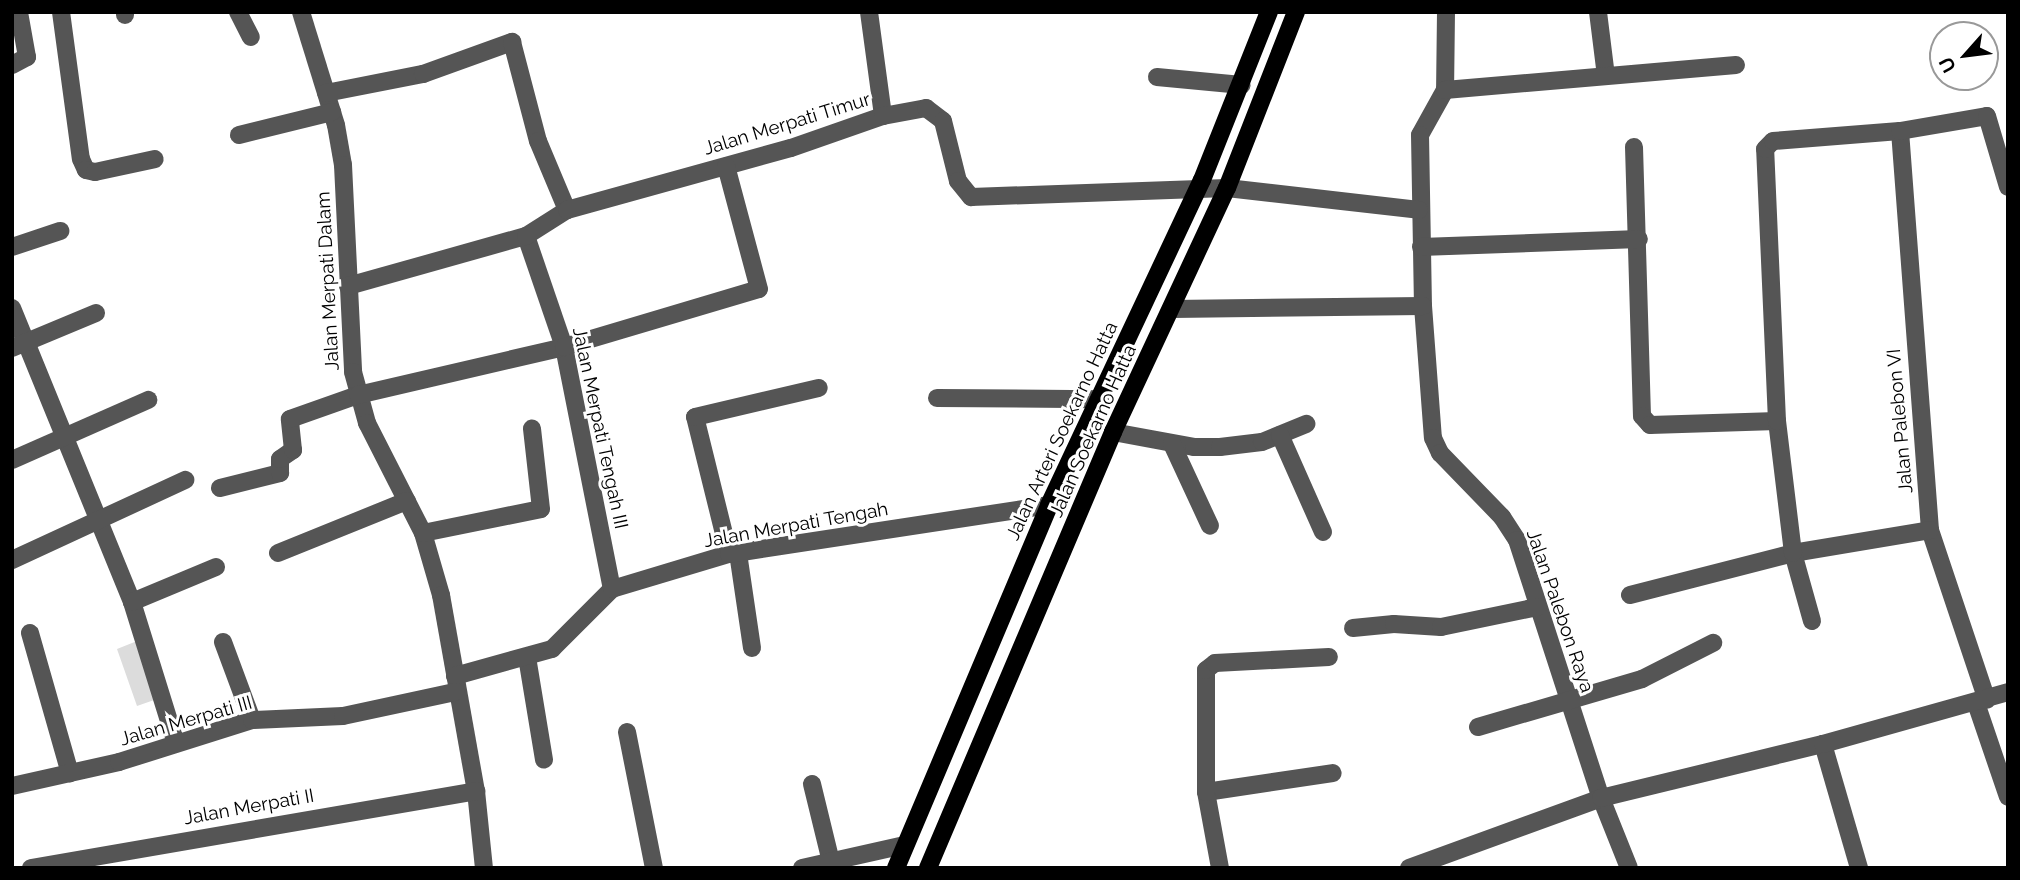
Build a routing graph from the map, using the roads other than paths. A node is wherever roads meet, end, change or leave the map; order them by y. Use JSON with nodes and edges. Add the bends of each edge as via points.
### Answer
{"nodes":[{"id":1,"x":19,"y":12,"type":"edge"},
{"id":2,"x":61,"y":12,"type":"edge"},
{"id":3,"x":238,"y":12,"type":"edge"},
{"id":4,"x":301,"y":12,"type":"edge"},
{"id":5,"x":869,"y":12,"type":"edge"},
{"id":6,"x":1269,"y":12,"type":"edge"},
{"id":7,"x":1296,"y":12,"type":"edge"},
{"id":8,"x":1446,"y":12,"type":"edge"},
{"id":9,"x":1598,"y":12,"type":"edge"},
{"id":10,"x":251,"y":37,"type":"dead end"},
{"id":11,"x":12,"y":65,"type":"edge"},
{"id":12,"x":1736,"y":65,"type":"dead end"},
{"id":13,"x":1157,"y":76,"type":"dead end"},
{"id":14,"x":1606,"y":76,"type":"junction"},
{"id":15,"x":1242,"y":85,"type":"junction"},
{"id":16,"x":1445,"y":90,"type":"junction"},
{"id":17,"x":326,"y":93,"type":"junction"},
{"id":18,"x":332,"y":112,"type":"junction"},
{"id":19,"x":883,"y":116,"type":"junction"},
{"id":20,"x":1900,"y":131,"type":"junction"},
{"id":21,"x":239,"y":135,"type":"dead end"},
{"id":22,"x":1634,"y":147,"type":"dead end"},
{"id":23,"x":155,"y":159,"type":"dead end"},
{"id":24,"x":726,"y":166,"type":"junction"},
{"id":25,"x":2008,"y":187,"type":"edge"},
{"id":26,"x":1227,"y":188,"type":"junction"},
{"id":27,"x":1196,"y":190,"type":"junction"},
{"id":28,"x":567,"y":210,"type":"junction"},
{"id":29,"x":1419,"y":210,"type":"junction"},
{"id":30,"x":60,"y":231,"type":"dead end"},
{"id":31,"x":526,"y":236,"type":"junction"},
{"id":32,"x":1639,"y":239,"type":"junction"},
{"id":33,"x":12,"y":247,"type":"edge"},
{"id":34,"x":1421,"y":247,"type":"junction"},
{"id":35,"x":348,"y":286,"type":"junction"},
{"id":36,"x":1423,"y":306,"type":"junction"},
{"id":37,"x":12,"y":308,"type":"edge"},
{"id":38,"x":1172,"y":309,"type":"junction"},
{"id":39,"x":96,"y":313,"type":"dead end"},
{"id":40,"x":20,"y":344,"type":"edge"},
{"id":41,"x":564,"y":346,"type":"junction"},
{"id":42,"x":819,"y":388,"type":"dead end"},
{"id":43,"x":358,"y":395,"type":"junction"},
{"id":44,"x":937,"y":398,"type":"dead end"},
{"id":45,"x":1100,"y":399,"type":"junction"},
{"id":46,"x":148,"y":400,"type":"dead end"},
{"id":47,"x":1777,"y":421,"type":"junction"},
{"id":48,"x":1307,"y":424,"type":"dead end"},
{"id":49,"x":531,"y":429,"type":"dead end"},
{"id":50,"x":1113,"y":432,"type":"junction"},
{"id":51,"x":1280,"y":435,"type":"junction"},
{"id":52,"x":63,"y":436,"type":"junction"},
{"id":53,"x":1172,"y":444,"type":"junction"},
{"id":54,"x":12,"y":460,"type":"edge"},
{"id":55,"x":185,"y":480,"type":"dead end"},
{"id":56,"x":220,"y":488,"type":"dead end"},
{"id":57,"x":407,"y":501,"type":"junction"},
{"id":58,"x":1049,"y":505,"type":"junction"},
{"id":59,"x":97,"y":521,"type":"junction"},
{"id":60,"x":1210,"y":526,"type":"dead end"},
{"id":61,"x":1930,"y":530,"type":"junction"},
{"id":62,"x":1324,"y":532,"type":"dead end"},
{"id":63,"x":423,"y":533,"type":"junction"},
{"id":64,"x":278,"y":553,"type":"dead end"},
{"id":65,"x":734,"y":553,"type":"junction"},
{"id":66,"x":1793,"y":553,"type":"junction"},
{"id":67,"x":12,"y":560,"type":"edge"},
{"id":68,"x":216,"y":567,"type":"dead end"},
{"id":69,"x":612,"y":589,"type":"junction"},
{"id":70,"x":1630,"y":595,"type":"dead end"},
{"id":71,"x":132,"y":602,"type":"junction"},
{"id":72,"x":1538,"y":607,"type":"junction"},
{"id":73,"x":1812,"y":621,"type":"dead end"},
{"id":74,"x":1353,"y":628,"type":"dead end"},
{"id":75,"x":30,"y":633,"type":"dead end"},
{"id":76,"x":223,"y":642,"type":"dead end"},
{"id":77,"x":1713,"y":643,"type":"dead end"},
{"id":78,"x":752,"y":649,"type":"dead end"},
{"id":79,"x":527,"y":657,"type":"junction"},
{"id":80,"x":1329,"y":657,"type":"dead end"},
{"id":81,"x":455,"y":684,"type":"junction"},
{"id":82,"x":972,"y":684,"type":"junction"},
{"id":83,"x":2008,"y":692,"type":"edge"},
{"id":84,"x":1001,"y":694,"type":"junction"},
{"id":85,"x":1568,"y":699,"type":"junction"},
{"id":86,"x":1982,"y":702,"type":"junction"},
{"id":87,"x":252,"y":720,"type":"junction"},
{"id":88,"x":1478,"y":727,"type":"dead end"},
{"id":89,"x":627,"y":732,"type":"dead end"},
{"id":90,"x":176,"y":743,"type":"junction"},
{"id":91,"x":1824,"y":744,"type":"junction"},
{"id":92,"x":544,"y":760,"type":"dead end"},
{"id":93,"x":70,"y":773,"type":"junction"},
{"id":94,"x":1332,"y":773,"type":"dead end"},
{"id":95,"x":812,"y":784,"type":"dead end"},
{"id":96,"x":12,"y":786,"type":"edge"},
{"id":97,"x":475,"y":791,"type":"junction"},
{"id":98,"x":1206,"y":792,"type":"junction"},
{"id":99,"x":2008,"y":797,"type":"edge"},
{"id":100,"x":1601,"y":798,"type":"junction"},
{"id":101,"x":904,"y":845,"type":"junction"},
{"id":102,"x":831,"y":862,"type":"junction"},
{"id":103,"x":31,"y":868,"type":"edge"},
{"id":104,"x":484,"y":868,"type":"edge"},
{"id":105,"x":654,"y":868,"type":"edge"},
{"id":106,"x":802,"y":868,"type":"edge"},
{"id":107,"x":895,"y":868,"type":"edge"},
{"id":108,"x":928,"y":868,"type":"edge"},
{"id":109,"x":1220,"y":868,"type":"edge"},
{"id":110,"x":1409,"y":868,"type":"edge"},
{"id":111,"x":1629,"y":868,"type":"edge"},
{"id":112,"x":1859,"y":868,"type":"edge"}],
"edges":[{"from":1,"to":11,"type":"street","via":[[27,57]]},
{"from":2,"to":23,"type":"street","via":[[86,170]]},
{"from":3,"to":10,"type":"street"},
{"from":4,"to":17,"type":"street","name":"Jalan Merpati Dalam"},
{"from":5,"to":19,"type":"street"},
{"from":6,"to":15,"type":"main road","name":"Jalan Arteri Soekarno Hatta"},
{"from":7,"to":26,"type":"main road","name":"Jalan Soekarno Hatta"},
{"from":8,"to":16,"type":"street"},
{"from":9,"to":14,"type":"street"},
{"from":12,"to":14,"type":"street"},
{"from":13,"to":15,"type":"street"},
{"from":14,"to":16,"type":"street"},
{"from":15,"to":27,"type":"main road","name":"Jalan Arteri Soekarno Hatta"},
{"from":16,"to":29,"type":"street","name":"Jalan Palebon Raya","via":[[1420,135]]},
{"from":17,"to":18,"type":"street","name":"Jalan Merpati Dalam"},
{"from":17,"to":28,"type":"street","via":[[423,74],[512,42],[538,141]]},
{"from":18,"to":21,"type":"street"},
{"from":18,"to":35,"type":"street","name":"Jalan Merpati Dalam","via":[[343,165]]},
{"from":19,"to":24,"type":"street","name":"Jalan Merpati Timur"},
{"from":19,"to":27,"type":"street","name":"Jalan Merpati Timur","via":[[926,108],[936,112],[943,121],[958,181],[971,197]]},
{"from":20,"to":25,"type":"street","via":[[1983,116],[1992,122]]},
{"from":20,"to":47,"type":"street","via":[[1773,141],[1765,149]]},
{"from":20,"to":61,"type":"street","name":"Jalan Palebon VI"},
{"from":22,"to":32,"type":"street"},
{"from":24,"to":28,"type":"street","name":"Jalan Merpati Timur"},
{"from":24,"to":41,"type":"street","via":[[760,288]]},
{"from":26,"to":27,"type":"street"},
{"from":26,"to":29,"type":"street"},
{"from":26,"to":38,"type":"main road","name":"Jalan Soekarno Hatta"},
{"from":27,"to":45,"type":"main road","name":"Jalan Arteri Soekarno Hatta"},
{"from":28,"to":31,"type":"street","name":"Jalan Merpati Timur"},
{"from":29,"to":34,"type":"street","name":"Jalan Palebon Raya"},
{"from":30,"to":33,"type":"street"},
{"from":31,"to":35,"type":"street","name":"Jalan Merpati Timur"},
{"from":31,"to":41,"type":"street","name":"Jalan Merpati Tengah III"},
{"from":32,"to":34,"type":"street"},
{"from":32,"to":47,"type":"street","via":[[1643,419],[1650,425]]},
{"from":34,"to":36,"type":"street","name":"Jalan Palebon Raya"},
{"from":35,"to":43,"type":"street","name":"Jalan Merpati Dalam"},
{"from":36,"to":38,"type":"street"},
{"from":36,"to":72,"type":"street","name":"Jalan Palebon Raya","via":[[1435,442],[1509,525]]},
{"from":37,"to":40,"type":"street"},
{"from":38,"to":50,"type":"main road","name":"Jalan Soekarno Hatta"},
{"from":39,"to":40,"type":"street"},
{"from":40,"to":52,"type":"street"},
{"from":41,"to":43,"type":"street"},
{"from":41,"to":69,"type":"street","name":"Jalan Merpati Tengah III"},
{"from":42,"to":65,"type":"street","via":[[695,417]]},
{"from":43,"to":56,"type":"street","via":[[289,420],[293,450],[280,459],[279,474]]},
{"from":43,"to":57,"type":"street","name":"Jalan Merpati Dalam","via":[[366,423]]},
{"from":44,"to":45,"type":"street"},
{"from":45,"to":58,"type":"main road","name":"Jalan Arteri Soekarno Hatta"},
{"from":46,"to":52,"type":"street"},
{"from":47,"to":66,"type":"street"},
{"from":48,"to":51,"type":"street"},
{"from":49,"to":63,"type":"street","via":[[541,509]]},
{"from":50,"to":53,"type":"street"},
{"from":50,"to":84,"type":"main road","name":"Jalan Soekarno Hatta"},
{"from":51,"to":53,"type":"street","via":[[1243,446]]},
{"from":51,"to":62,"type":"street"},
{"from":52,"to":54,"type":"street"},
{"from":52,"to":59,"type":"street"},
{"from":53,"to":60,"type":"street"},
{"from":55,"to":59,"type":"street"},
{"from":57,"to":63,"type":"street","name":"Jalan Merpati Dalam"},
{"from":57,"to":64,"type":"street"},
{"from":58,"to":65,"type":"street","name":"Jalan Merpati Tengah"},
{"from":58,"to":82,"type":"main road","name":"Jalan Arteri Soekarno Hatta"},
{"from":59,"to":67,"type":"street"},
{"from":59,"to":71,"type":"street"},
{"from":61,"to":66,"type":"street"},
{"from":61,"to":86,"type":"street","name":"Jalan Palebon VI"},
{"from":63,"to":81,"type":"street","name":"Jalan Merpati Dalam","via":[[441,595]]},
{"from":65,"to":69,"type":"street","name":"Jalan Merpati Tengah"},
{"from":65,"to":78,"type":"street"},
{"from":66,"to":70,"type":"street"},
{"from":66,"to":73,"type":"street"},
{"from":68,"to":71,"type":"street"},
{"from":69,"to":79,"type":"street","via":[[568,637],[552,649]]},
{"from":71,"to":90,"type":"street"},
{"from":72,"to":74,"type":"street","via":[[1441,627],[1394,624]]},
{"from":72,"to":85,"type":"street","name":"Jalan Palebon Raya"},
{"from":75,"to":93,"type":"street"},
{"from":76,"to":87,"type":"street"},
{"from":77,"to":85,"type":"street","via":[[1642,679]]},
{"from":79,"to":81,"type":"street"},
{"from":79,"to":92,"type":"street"},
{"from":80,"to":98,"type":"street","via":[[1215,663],[1206,670]]},
{"from":81,"to":87,"type":"street","name":"Jalan Merpati III","via":[[343,716]]},
{"from":81,"to":97,"type":"street","name":"Jalan Merpati Dalam"},
{"from":82,"to":84,"type":"main road"},
{"from":82,"to":101,"type":"main road","name":"Jalan Arteri Soekarno Hatta"},
{"from":83,"to":86,"type":"street"},
{"from":84,"to":108,"type":"main road","name":"Jalan Soekarno Hatta"},
{"from":85,"to":88,"type":"street"},
{"from":85,"to":100,"type":"street","name":"Jalan Palebon Raya"},
{"from":86,"to":91,"type":"street"},
{"from":86,"to":99,"type":"street","name":"Jalan Palebon VI"},
{"from":87,"to":90,"type":"street","name":"Jalan Merpati III"},
{"from":89,"to":105,"type":"street"},
{"from":90,"to":93,"type":"street","name":"Jalan Merpati III"},
{"from":91,"to":100,"type":"street"},
{"from":91,"to":112,"type":"street"},
{"from":93,"to":96,"type":"street","name":"Jalan Merpati III"},
{"from":94,"to":98,"type":"street"},
{"from":95,"to":102,"type":"street"},
{"from":97,"to":103,"type":"street","name":"Jalan Merpati II"},
{"from":97,"to":104,"type":"street","name":"Jalan Merpati Dalam"},
{"from":98,"to":109,"type":"street"},
{"from":100,"to":110,"type":"street"},
{"from":100,"to":111,"type":"street","name":"Jalan Palebon Raya"},
{"from":101,"to":102,"type":"street"},
{"from":101,"to":107,"type":"main road","name":"Jalan Arteri Soekarno Hatta"},
{"from":102,"to":106,"type":"street"}]}
